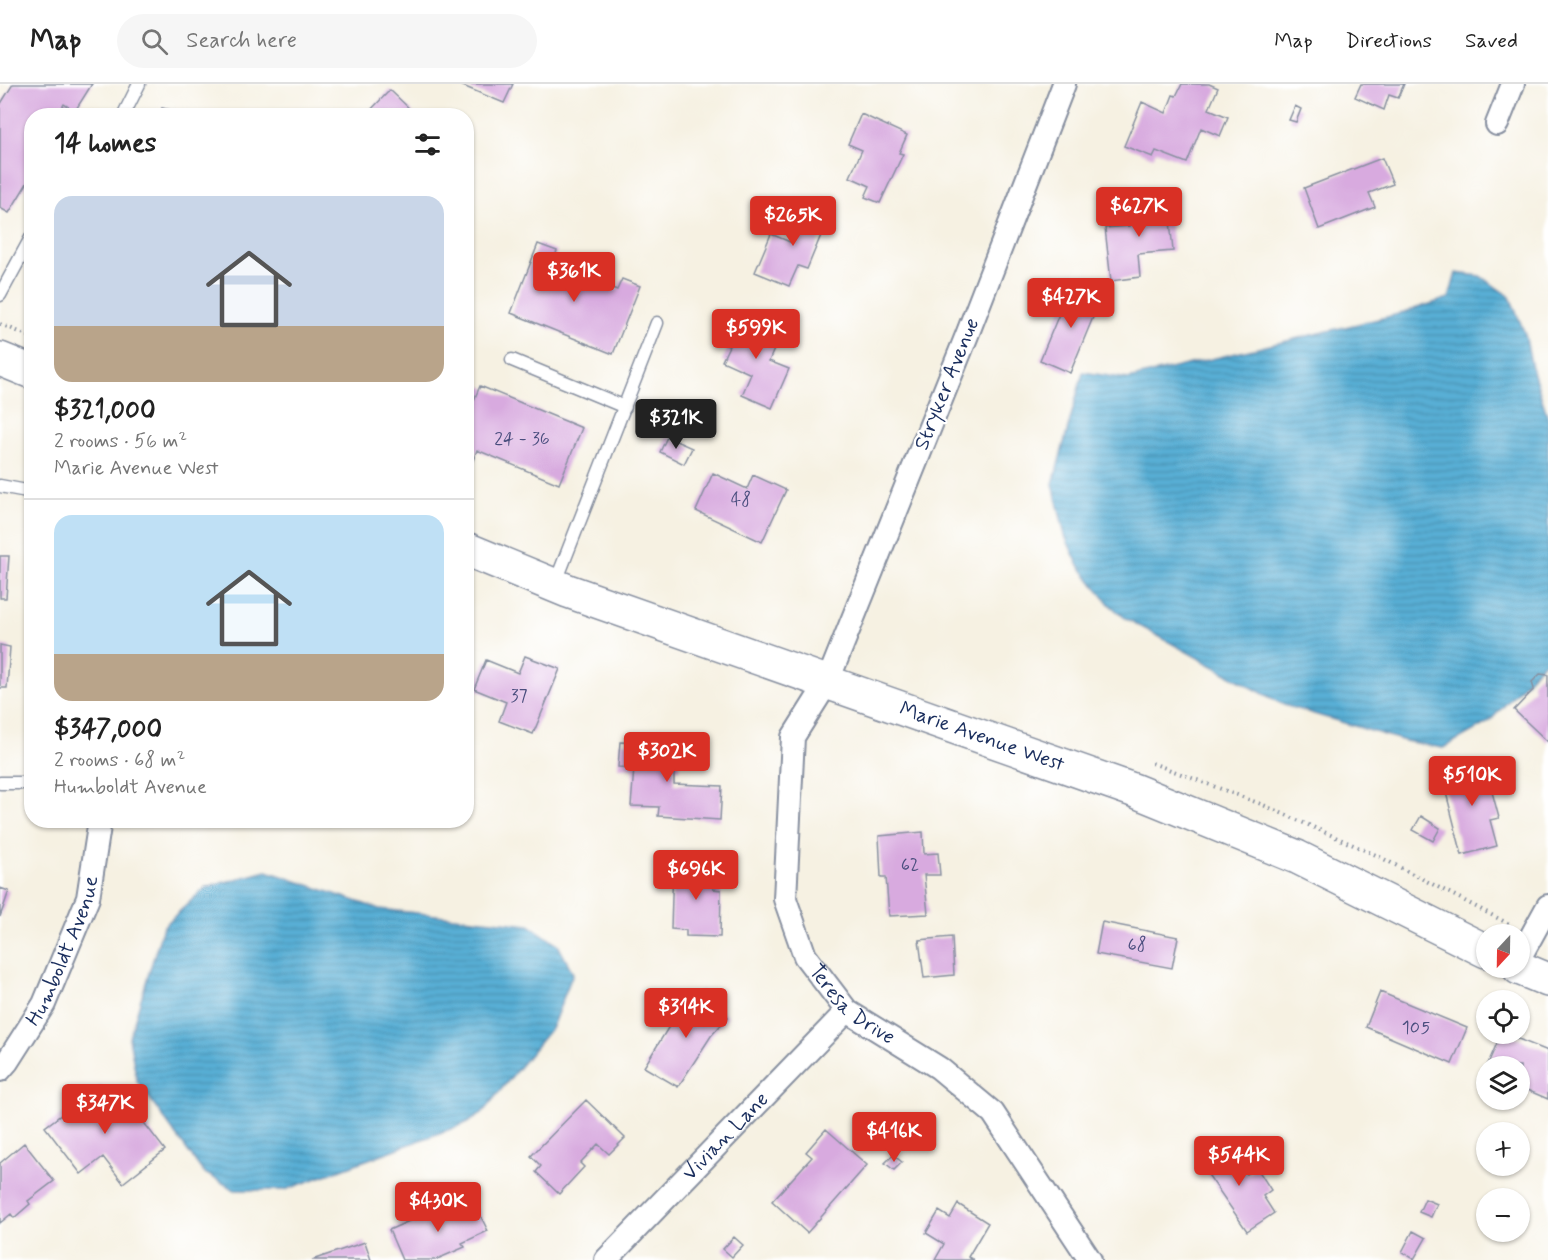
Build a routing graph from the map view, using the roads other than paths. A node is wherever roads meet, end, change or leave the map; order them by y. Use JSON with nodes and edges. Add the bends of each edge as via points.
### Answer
{"nodes":[{"id":1,"x":139,"y":84,"type":"edge"},
{"id":2,"x":1064,"y":84,"type":"edge"},
{"id":3,"x":1514,"y":84,"type":"edge"},
{"id":4,"x":127,"y":108,"type":"edge"},
{"id":5,"x":1497,"y":124,"type":"dead end"},
{"id":6,"x":24,"y":251,"type":"edge"},
{"id":7,"x":0,"y":295,"type":"edge"},
{"id":8,"x":657,"y":323,"type":"dead end"},
{"id":9,"x":0,"y":359,"type":"edge"},
{"id":10,"x":512,"y":360,"type":"dead end"},
{"id":11,"x":24,"y":369,"type":"edge"},
{"id":12,"x":624,"y":406,"type":"junction"},
{"id":13,"x":0,"y":486,"type":"edge"},
{"id":14,"x":24,"y":490,"type":"edge"},
{"id":15,"x":474,"y":552,"type":"edge"},
{"id":16,"x":554,"y":585,"type":"junction"},
{"id":17,"x":827,"y":683,"type":"junction"},
{"id":18,"x":0,"y":783,"type":"edge"},
{"id":19,"x":24,"y":783,"type":"edge"},
{"id":20,"x":99,"y":828,"type":"edge"},
{"id":21,"x":1548,"y":906,"type":"edge"},
{"id":22,"x":1530,"y":939,"type":"edge"},
{"id":23,"x":1476,"y":946,"type":"edge"},
{"id":24,"x":1530,"y":972,"type":"edge"},
{"id":25,"x":1548,"y":980,"type":"edge"},
{"id":26,"x":847,"y":1011,"type":"junction"},
{"id":27,"x":0,"y":1070,"type":"edge"},
{"id":28,"x":606,"y":1260,"type":"edge"},
{"id":29,"x":1090,"y":1260,"type":"edge"}],
"edges":[{"from":1,"to":4,"type":"lane"},
{"from":2,"to":17,"type":"street","name":"Stryker Avenue"},
{"from":3,"to":5,"type":"street"},
{"from":6,"to":7,"type":"lane"},
{"from":8,"to":12,"type":"lane"},
{"from":9,"to":11,"type":"street"},
{"from":10,"to":12,"type":"lane"},
{"from":12,"to":16,"type":"lane"},
{"from":13,"to":14,"type":"lane"},
{"from":15,"to":16,"type":"street","name":"Marie Avenue West"},
{"from":16,"to":17,"type":"street","name":"Marie Avenue West"},
{"from":17,"to":23,"type":"street","name":"Marie Avenue West","via":[[1133,790],[1297,857]]},
{"from":17,"to":26,"type":"street","name":"Teresa Drive","via":[[793,736],[785,899],[805,956]]},
{"from":18,"to":19,"type":"lane"},
{"from":20,"to":27,"type":"street","name":"Humboldt Avenue","via":[[88,898],[44,1004]]},
{"from":21,"to":22,"type":"street"},
{"from":24,"to":25,"type":"street"},
{"from":26,"to":28,"type":"street","name":"Vivian Lane"},
{"from":26,"to":29,"type":"street","name":"Teresa Drive","via":[[939,1068],[993,1113]]}]}
